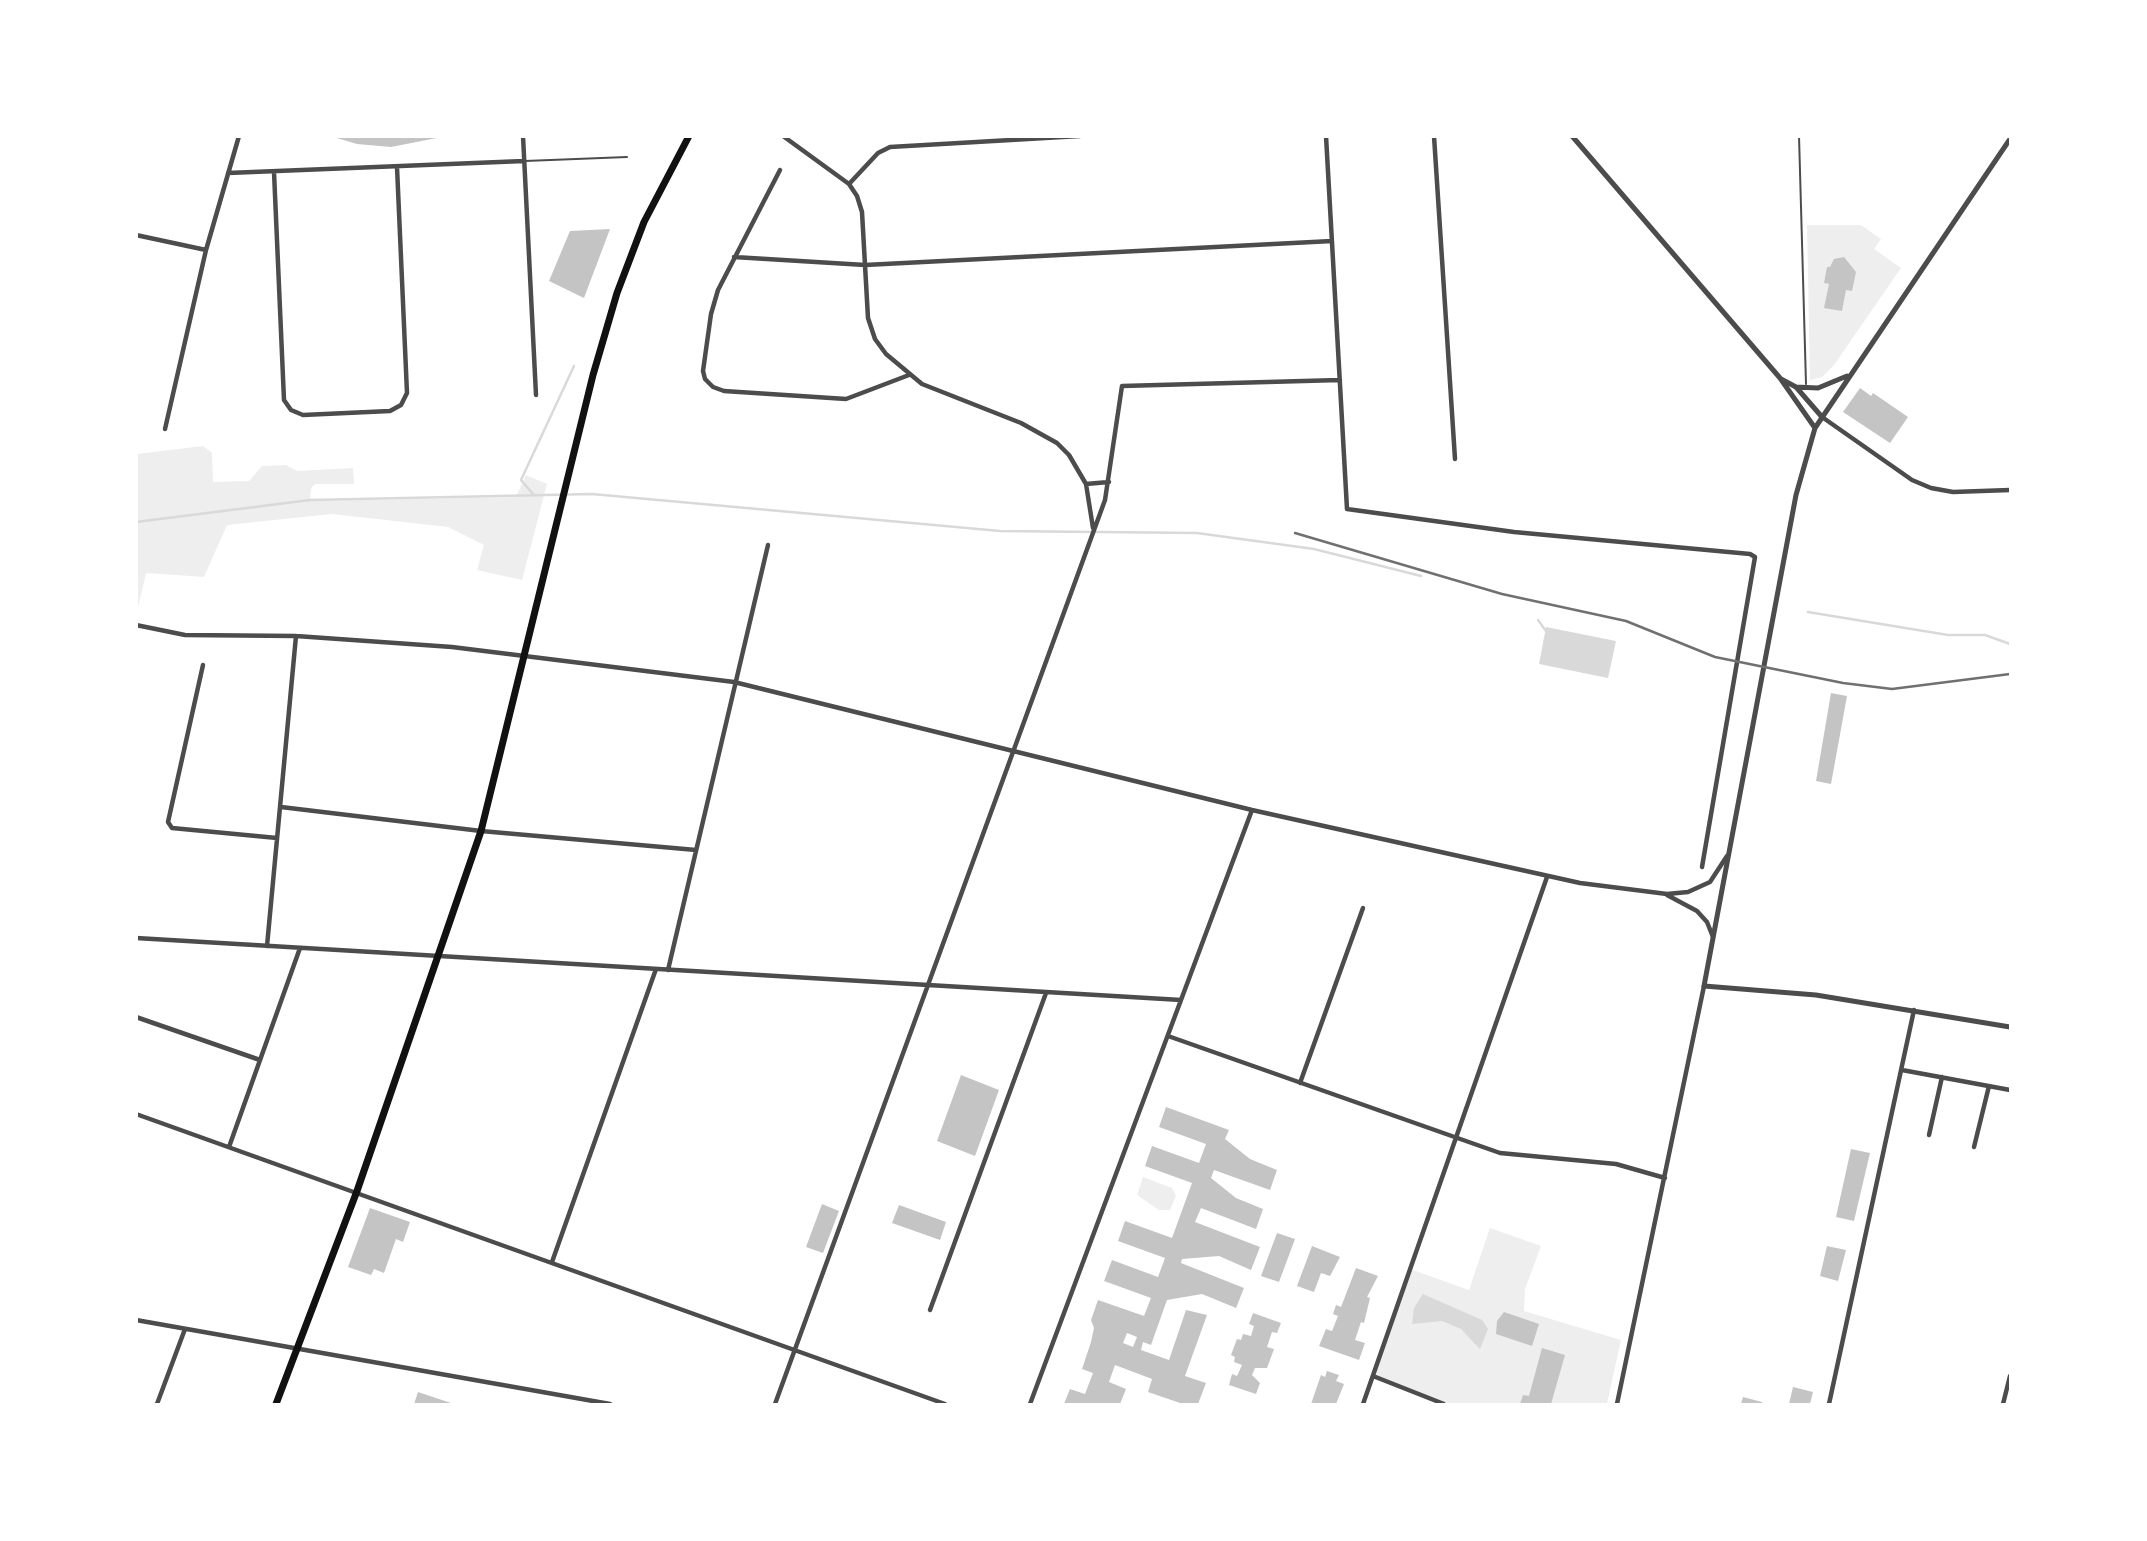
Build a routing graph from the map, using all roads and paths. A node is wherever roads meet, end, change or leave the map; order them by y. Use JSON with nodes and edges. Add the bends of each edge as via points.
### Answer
{"nodes":[{"id":1,"x":239,"y":136,"type":"edge"},
{"id":2,"x":523,"y":136,"type":"edge"},
{"id":3,"x":689,"y":136,"type":"edge"},
{"id":4,"x":783,"y":136,"type":"edge"},
{"id":5,"x":1080,"y":136,"type":"edge"},
{"id":6,"x":1326,"y":136,"type":"edge"},
{"id":7,"x":1434,"y":136,"type":"edge"},
{"id":8,"x":1572,"y":136,"type":"edge"},
{"id":9,"x":1799,"y":136,"type":"edge"},
{"id":10,"x":2011,"y":139,"type":"edge"},
{"id":11,"x":627,"y":157,"type":"dead end"},
{"id":12,"x":524,"y":161,"type":"junction"},
{"id":13,"x":397,"y":167,"type":"junction"},
{"id":14,"x":780,"y":170,"type":"dead end"},
{"id":15,"x":274,"y":172,"type":"junction"},
{"id":16,"x":228,"y":173,"type":"junction"},
{"id":17,"x":849,"y":184,"type":"junction"},
{"id":18,"x":136,"y":235,"type":"edge"},
{"id":19,"x":1332,"y":242,"type":"junction"},
{"id":20,"x":206,"y":250,"type":"junction"},
{"id":21,"x":734,"y":257,"type":"junction"},
{"id":22,"x":865,"y":265,"type":"junction"},
{"id":23,"x":909,"y":375,"type":"junction"},
{"id":24,"x":1849,"y":375,"type":"junction"},
{"id":25,"x":1780,"y":378,"type":"junction"},
{"id":26,"x":1340,"y":380,"type":"junction"},
{"id":27,"x":1796,"y":387,"type":"junction"},
{"id":28,"x":1806,"y":388,"type":"junction"},
{"id":29,"x":536,"y":395,"type":"dead end"},
{"id":30,"x":1822,"y":417,"type":"junction"},
{"id":31,"x":1815,"y":428,"type":"junction"},
{"id":32,"x":165,"y":429,"type":"dead end"},
{"id":33,"x":1455,"y":459,"type":"dead end"},
{"id":34,"x":1109,"y":482,"type":"junction"},
{"id":35,"x":1086,"y":484,"type":"junction"},
{"id":36,"x":2011,"y":490,"type":"edge"},
{"id":37,"x":1093,"y":529,"type":"junction"},
{"id":38,"x":768,"y":545,"type":"dead end"},
{"id":39,"x":140,"y":625,"type":"edge"},
{"id":40,"x":296,"y":635,"type":"junction"},
{"id":41,"x":525,"y":655,"type":"junction"},
{"id":42,"x":203,"y":665,"type":"dead end"},
{"id":43,"x":734,"y":682,"type":"junction"},
{"id":44,"x":1013,"y":749,"type":"junction"},
{"id":45,"x":281,"y":807,"type":"junction"},
{"id":46,"x":1252,"y":810,"type":"junction"},
{"id":47,"x":481,"y":831,"type":"junction"},
{"id":48,"x":277,"y":838,"type":"junction"},
{"id":49,"x":695,"y":850,"type":"junction"},
{"id":50,"x":1729,"y":853,"type":"junction"},
{"id":51,"x":1702,"y":867,"type":"dead end"},
{"id":52,"x":1546,"y":877,"type":"junction"},
{"id":53,"x":1667,"y":894,"type":"junction"},
{"id":54,"x":1363,"y":908,"type":"dead end"},
{"id":55,"x":136,"y":938,"type":"edge"},
{"id":56,"x":1713,"y":938,"type":"junction"},
{"id":57,"x":267,"y":946,"type":"junction"},
{"id":58,"x":300,"y":948,"type":"junction"},
{"id":59,"x":440,"y":956,"type":"junction"},
{"id":60,"x":656,"y":969,"type":"junction"},
{"id":61,"x":668,"y":970,"type":"junction"},
{"id":62,"x":929,"y":986,"type":"junction"},
{"id":63,"x":1704,"y":986,"type":"junction"},
{"id":64,"x":1046,"y":993,"type":"junction"},
{"id":65,"x":1181,"y":1000,"type":"junction"},
{"id":66,"x":1914,"y":1010,"type":"junction"},
{"id":67,"x":136,"y":1017,"type":"edge"},
{"id":68,"x":2011,"y":1027,"type":"edge"},
{"id":69,"x":1168,"y":1036,"type":"junction"},
{"id":70,"x":260,"y":1060,"type":"junction"},
{"id":71,"x":1902,"y":1070,"type":"junction"},
{"id":72,"x":1942,"y":1077,"type":"junction"},
{"id":73,"x":1300,"y":1083,"type":"junction"},
{"id":74,"x":1989,"y":1086,"type":"junction"},
{"id":75,"x":2011,"y":1090,"type":"edge"},
{"id":76,"x":136,"y":1114,"type":"edge"},
{"id":77,"x":1929,"y":1135,"type":"dead end"},
{"id":78,"x":1455,"y":1139,"type":"junction"},
{"id":79,"x":229,"y":1147,"type":"junction"},
{"id":80,"x":1974,"y":1147,"type":"dead end"},
{"id":81,"x":1665,"y":1178,"type":"junction"},
{"id":82,"x":357,"y":1191,"type":"junction"},
{"id":83,"x":552,"y":1262,"type":"junction"},
{"id":84,"x":930,"y":1310,"type":"dead end"},
{"id":85,"x":136,"y":1320,"type":"edge"},
{"id":86,"x":186,"y":1329,"type":"junction"},
{"id":87,"x":298,"y":1349,"type":"junction"},
{"id":88,"x":795,"y":1352,"type":"junction"},
{"id":89,"x":1373,"y":1376,"type":"junction"},
{"id":90,"x":2011,"y":1376,"type":"edge"},
{"id":91,"x":157,"y":1405,"type":"edge"},
{"id":92,"x":276,"y":1405,"type":"edge"},
{"id":93,"x":610,"y":1405,"type":"edge"},
{"id":94,"x":775,"y":1405,"type":"edge"},
{"id":95,"x":945,"y":1405,"type":"edge"},
{"id":96,"x":1030,"y":1405,"type":"edge"},
{"id":97,"x":1363,"y":1405,"type":"edge"},
{"id":98,"x":1444,"y":1405,"type":"edge"},
{"id":99,"x":1617,"y":1405,"type":"edge"},
{"id":100,"x":1829,"y":1405,"type":"edge"},
{"id":101,"x":2003,"y":1405,"type":"edge"}],
"edges":[{"from":1,"to":16,"type":"street"},
{"from":2,"to":12,"type":"street"},
{"from":3,"to":41,"type":"main road","via":[[626,265],[574,451]]},
{"from":4,"to":17,"type":"street"},
{"from":5,"to":17,"type":"street","via":[[890,147],[878,153]]},
{"from":6,"to":19,"type":"street"},
{"from":7,"to":33,"type":"street"},
{"from":8,"to":25,"type":"street"},
{"from":9,"to":28,"type":"lane"},
{"from":10,"to":24,"type":"street"},
{"from":11,"to":12,"type":"lane"},
{"from":12,"to":13,"type":"street"},
{"from":12,"to":29,"type":"street"},
{"from":13,"to":15,"type":"street"},
{"from":13,"to":15,"type":"street","via":[[407,393],[401,405],[390,411],[303,415],[291,410],[284,400]]},
{"from":14,"to":21,"type":"street"},
{"from":15,"to":16,"type":"street"},
{"from":16,"to":20,"type":"street"},
{"from":17,"to":22,"type":"street","via":[[862,212]]},
{"from":18,"to":20,"type":"street"},
{"from":19,"to":22,"type":"street"},
{"from":19,"to":26,"type":"street"},
{"from":20,"to":32,"type":"street"},
{"from":21,"to":22,"type":"street"},
{"from":21,"to":23,"type":"street","via":[[711,314],[703,370],[712,387],[846,399]]},
{"from":22,"to":23,"type":"street","via":[[868,318],[875,339]]},
{"from":23,"to":35,"type":"street","via":[[937,392],[1042,433],[1069,455]]},
{"from":24,"to":28,"type":"street","via":[[1829,386]]},
{"from":24,"to":30,"type":"street"},
{"from":25,"to":27,"type":"street"},
{"from":25,"to":31,"type":"street"},
{"from":26,"to":34,"type":"street","via":[[1122,386]]},
{"from":26,"to":51,"type":"street","via":[[1347,509],[1755,557]]},
{"from":27,"to":28,"type":"street"},
{"from":27,"to":30,"type":"street"},
{"from":30,"to":31,"type":"street"},
{"from":30,"to":36,"type":"street","via":[[1912,480],[1931,488]]},
{"from":31,"to":50,"type":"street","via":[[1796,495]]},
{"from":34,"to":35,"type":"street"},
{"from":34,"to":37,"type":"street"},
{"from":35,"to":37,"type":"street"},
{"from":37,"to":44,"type":"street"},
{"from":38,"to":43,"type":"street"},
{"from":39,"to":40,"type":"street","via":[[186,635]]},
{"from":40,"to":41,"type":"street"},
{"from":40,"to":45,"type":"street"},
{"from":41,"to":43,"type":"street"},
{"from":41,"to":47,"type":"main road"},
{"from":42,"to":48,"type":"street","via":[[168,822],[172,828]]},
{"from":43,"to":44,"type":"street"},
{"from":43,"to":49,"type":"street"},
{"from":44,"to":46,"type":"street"},
{"from":44,"to":62,"type":"street"},
{"from":45,"to":47,"type":"street"},
{"from":45,"to":48,"type":"street"},
{"from":46,"to":52,"type":"street"},
{"from":46,"to":65,"type":"street"},
{"from":47,"to":49,"type":"street"},
{"from":47,"to":59,"type":"main road"},
{"from":48,"to":57,"type":"street"},
{"from":49,"to":61,"type":"street"},
{"from":50,"to":53,"type":"street","via":[[1703,888]]},
{"from":50,"to":56,"type":"street"},
{"from":52,"to":53,"type":"street"},
{"from":52,"to":78,"type":"street"},
{"from":53,"to":56,"type":"street","via":[[1697,911]]},
{"from":54,"to":73,"type":"street"},
{"from":55,"to":57,"type":"street"},
{"from":56,"to":63,"type":"street"},
{"from":57,"to":58,"type":"street"},
{"from":58,"to":59,"type":"street"},
{"from":58,"to":70,"type":"street"},
{"from":59,"to":60,"type":"street"},
{"from":59,"to":82,"type":"main road"},
{"from":60,"to":61,"type":"street"},
{"from":60,"to":83,"type":"street"},
{"from":61,"to":62,"type":"street"},
{"from":62,"to":64,"type":"street"},
{"from":62,"to":88,"type":"street"},
{"from":63,"to":66,"type":"street","via":[[1816,995]]},
{"from":63,"to":81,"type":"street"},
{"from":64,"to":65,"type":"street"},
{"from":64,"to":84,"type":"street"},
{"from":65,"to":69,"type":"street"},
{"from":66,"to":68,"type":"street"},
{"from":66,"to":71,"type":"street"},
{"from":67,"to":70,"type":"street"},
{"from":69,"to":73,"type":"street"},
{"from":69,"to":96,"type":"street"},
{"from":70,"to":79,"type":"street"},
{"from":71,"to":72,"type":"street"},
{"from":71,"to":100,"type":"street"},
{"from":72,"to":74,"type":"street"},
{"from":72,"to":77,"type":"street"},
{"from":73,"to":78,"type":"street"},
{"from":74,"to":75,"type":"street"},
{"from":74,"to":80,"type":"street"},
{"from":76,"to":79,"type":"street"},
{"from":78,"to":81,"type":"street","via":[[1500,1153],[1616,1164]]},
{"from":78,"to":89,"type":"street"},
{"from":79,"to":82,"type":"street"},
{"from":81,"to":99,"type":"street"},
{"from":82,"to":83,"type":"street"},
{"from":82,"to":87,"type":"main road"},
{"from":83,"to":88,"type":"street"},
{"from":85,"to":86,"type":"street"},
{"from":86,"to":87,"type":"street"},
{"from":86,"to":91,"type":"street"},
{"from":87,"to":92,"type":"main road"},
{"from":87,"to":93,"type":"street"},
{"from":88,"to":94,"type":"street"},
{"from":88,"to":95,"type":"street"},
{"from":89,"to":97,"type":"street"},
{"from":89,"to":98,"type":"street"},
{"from":90,"to":101,"type":"street"}]}
